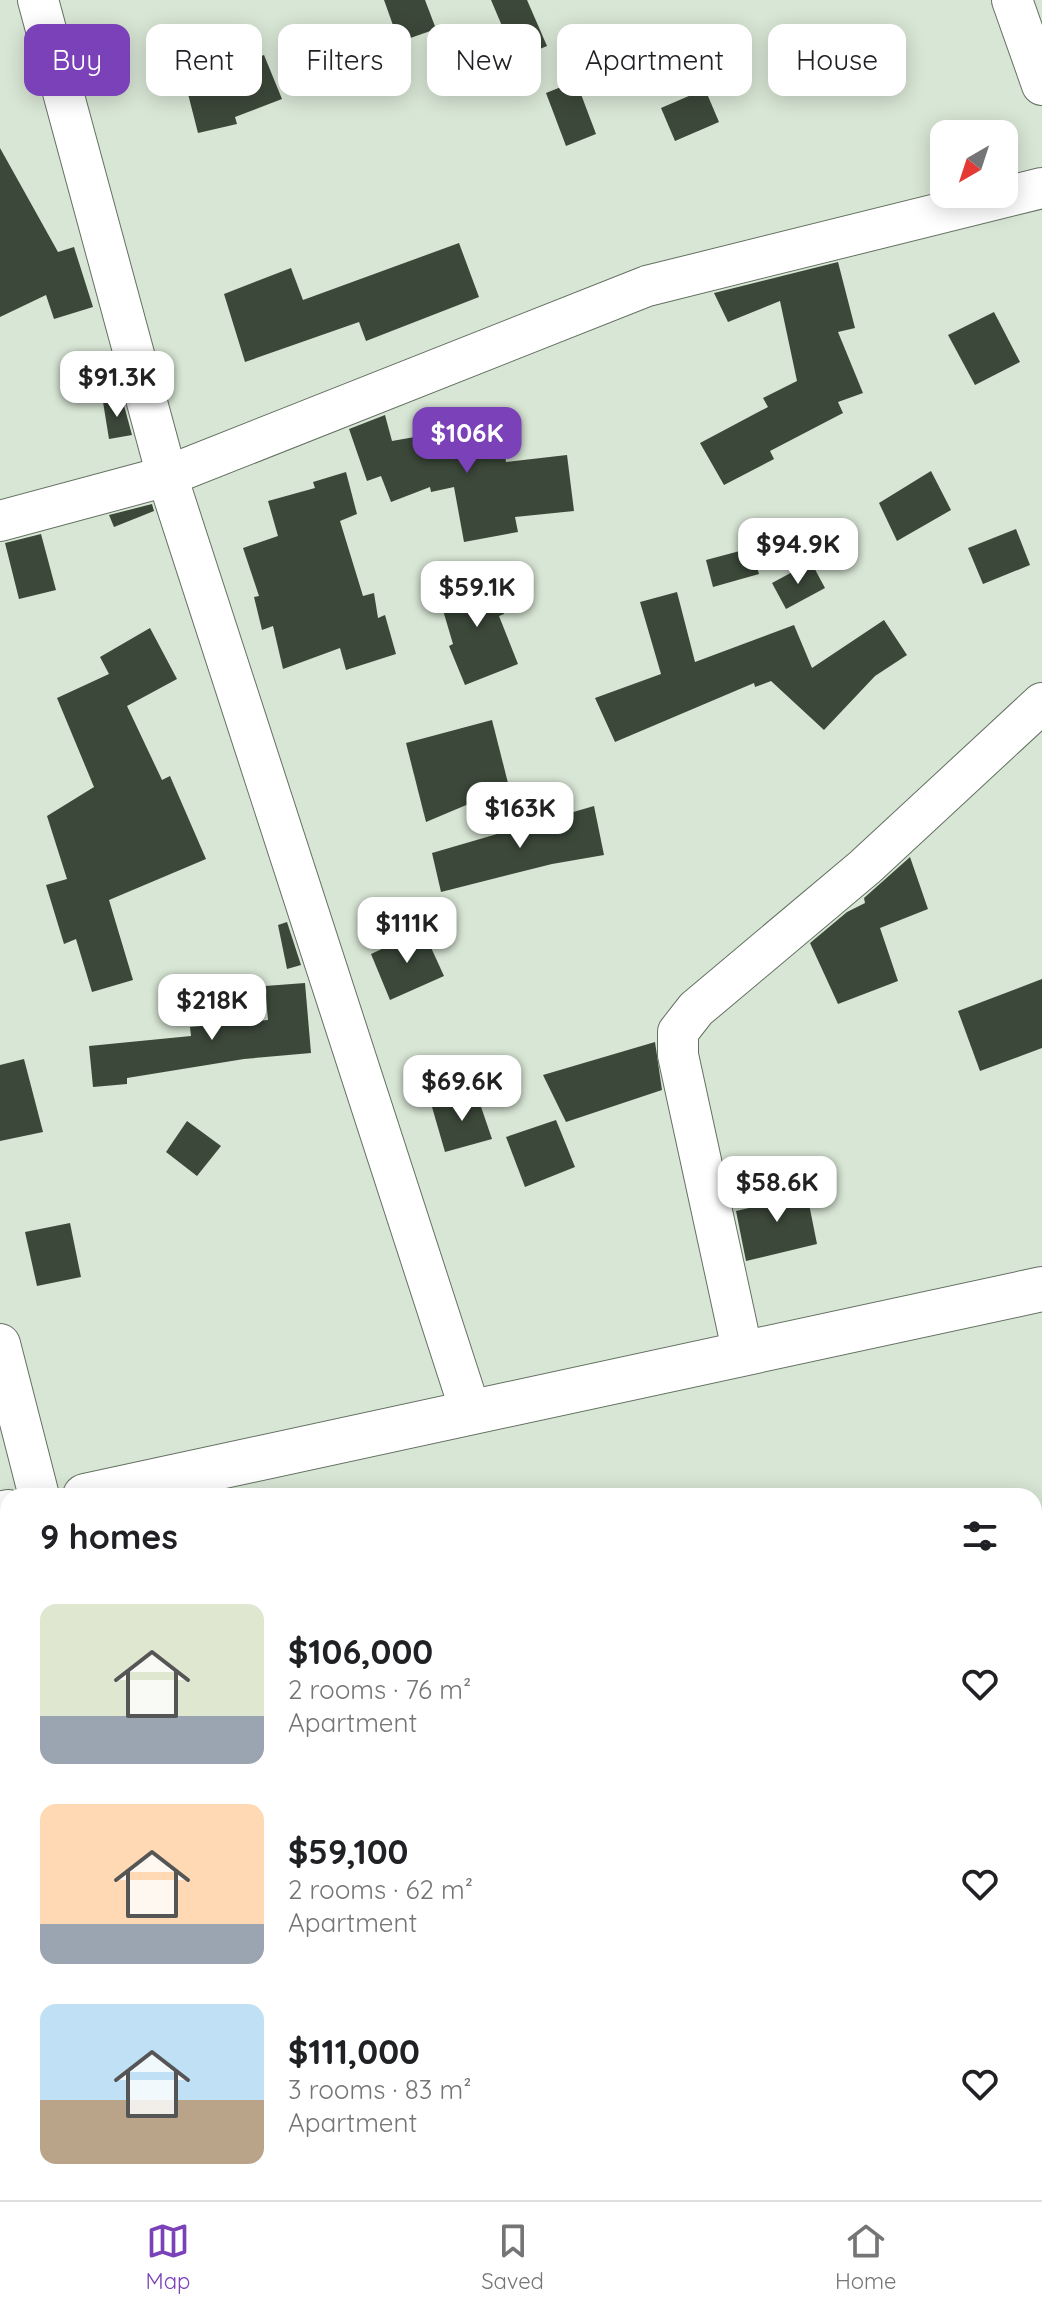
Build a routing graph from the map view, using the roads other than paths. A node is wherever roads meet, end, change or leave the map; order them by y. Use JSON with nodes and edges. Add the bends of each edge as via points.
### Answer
{"nodes":[{"id":1,"x":38,"y":0,"type":"edge"},
{"id":2,"x":1012,"y":0,"type":"edge"},
{"id":3,"x":1042,"y":85,"type":"edge"},
{"id":4,"x":1042,"y":188,"type":"edge"},
{"id":5,"x":167,"y":476,"type":"junction"},
{"id":6,"x":0,"y":521,"type":"edge"},
{"id":7,"x":1042,"y":703,"type":"edge"},
{"id":8,"x":1042,"y":1289,"type":"edge"},
{"id":9,"x":0,"y":1344,"type":"edge"},
{"id":10,"x":743,"y":1354,"type":"junction"},
{"id":11,"x":471,"y":1413,"type":"junction"},
{"id":12,"x":37,"y":1488,"type":"edge"},
{"id":13,"x":125,"y":1488,"type":"edge"}],
"edges":[{"from":1,"to":5,"type":"street"},
{"from":2,"to":3,"type":"street"},
{"from":4,"to":5,"type":"street","via":[[647,286]]},
{"from":5,"to":6,"type":"street"},
{"from":5,"to":11,"type":"street"},
{"from":7,"to":10,"type":"street","via":[[865,867],[696,1009],[678,1032],[678,1055]]},
{"from":8,"to":10,"type":"street"},
{"from":9,"to":12,"type":"street"},
{"from":10,"to":11,"type":"street"},
{"from":11,"to":13,"type":"street"}]}
